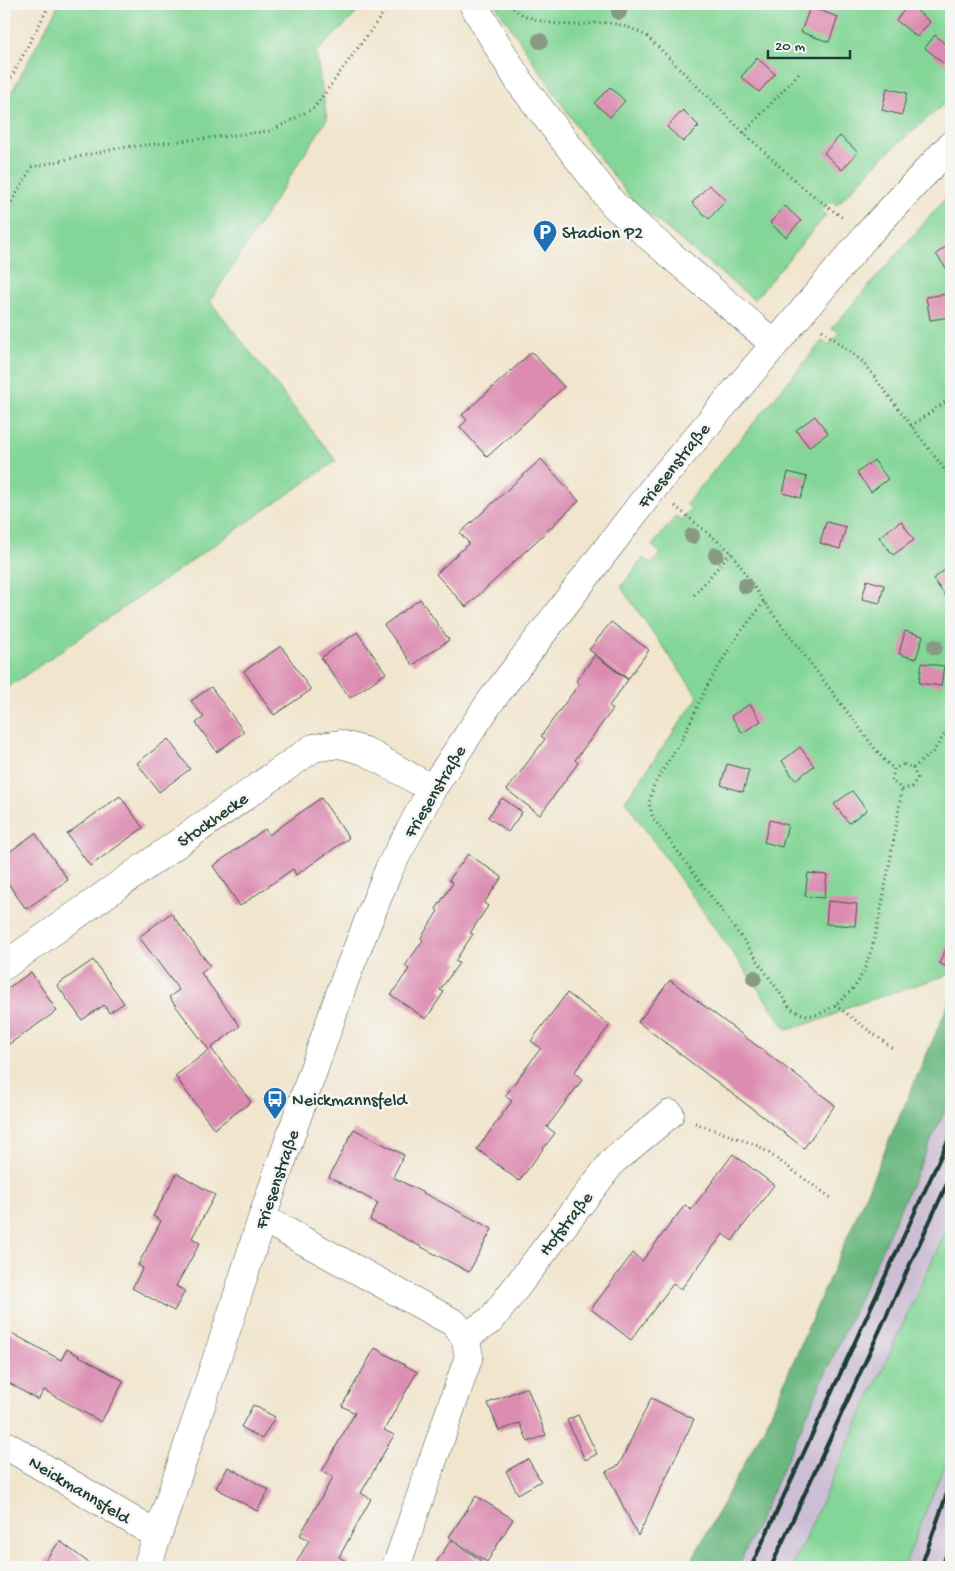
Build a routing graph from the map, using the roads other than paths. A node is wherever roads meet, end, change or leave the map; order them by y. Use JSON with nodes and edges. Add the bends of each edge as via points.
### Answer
{"nodes":[{"id":1,"x":473,"y":4,"type":"edge"},
{"id":2,"x":951,"y":145,"type":"edge"},
{"id":3,"x":774,"y":344,"type":"junction"},
{"id":4,"x":432,"y":789,"type":"junction"},
{"id":5,"x":4,"y":966,"type":"edge"},
{"id":6,"x":670,"y":1114,"type":"road end"},
{"id":7,"x":262,"y":1218,"type":"junction"},
{"id":8,"x":465,"y":1337,"type":"junction"},
{"id":9,"x":4,"y":1444,"type":"edge"},
{"id":10,"x":157,"y":1535,"type":"junction"},
{"id":11,"x":147,"y":1567,"type":"edge"},
{"id":12,"x":396,"y":1567,"type":"edge"}],
"edges":[{"from":1,"to":3,"type":"street","via":[[520,83],[614,205]]},
{"from":2,"to":3,"type":"street","name":"Friesenstraße","via":[[866,236]]},
{"from":3,"to":4,"type":"street","name":"Friesenstraße","via":[[652,490],[490,702]]},
{"from":4,"to":5,"type":"street","name":"Stockhecke","via":[[365,751],[340,744],[313,748]]},
{"from":4,"to":7,"type":"street","name":"Friesenstraße","via":[[389,869],[345,979]]},
{"from":6,"to":8,"type":"street","name":"Hofstraße","via":[[613,1161],[491,1320]]},
{"from":7,"to":8,"type":"street","via":[[454,1323]]},
{"from":7,"to":10,"type":"street","name":"Friesenstraße"},
{"from":8,"to":12,"type":"street","via":[[469,1356]]},
{"from":9,"to":10,"type":"street","name":"Neickmannsfeld"},
{"from":10,"to":11,"type":"street","name":"Friesenstraße"}]}
